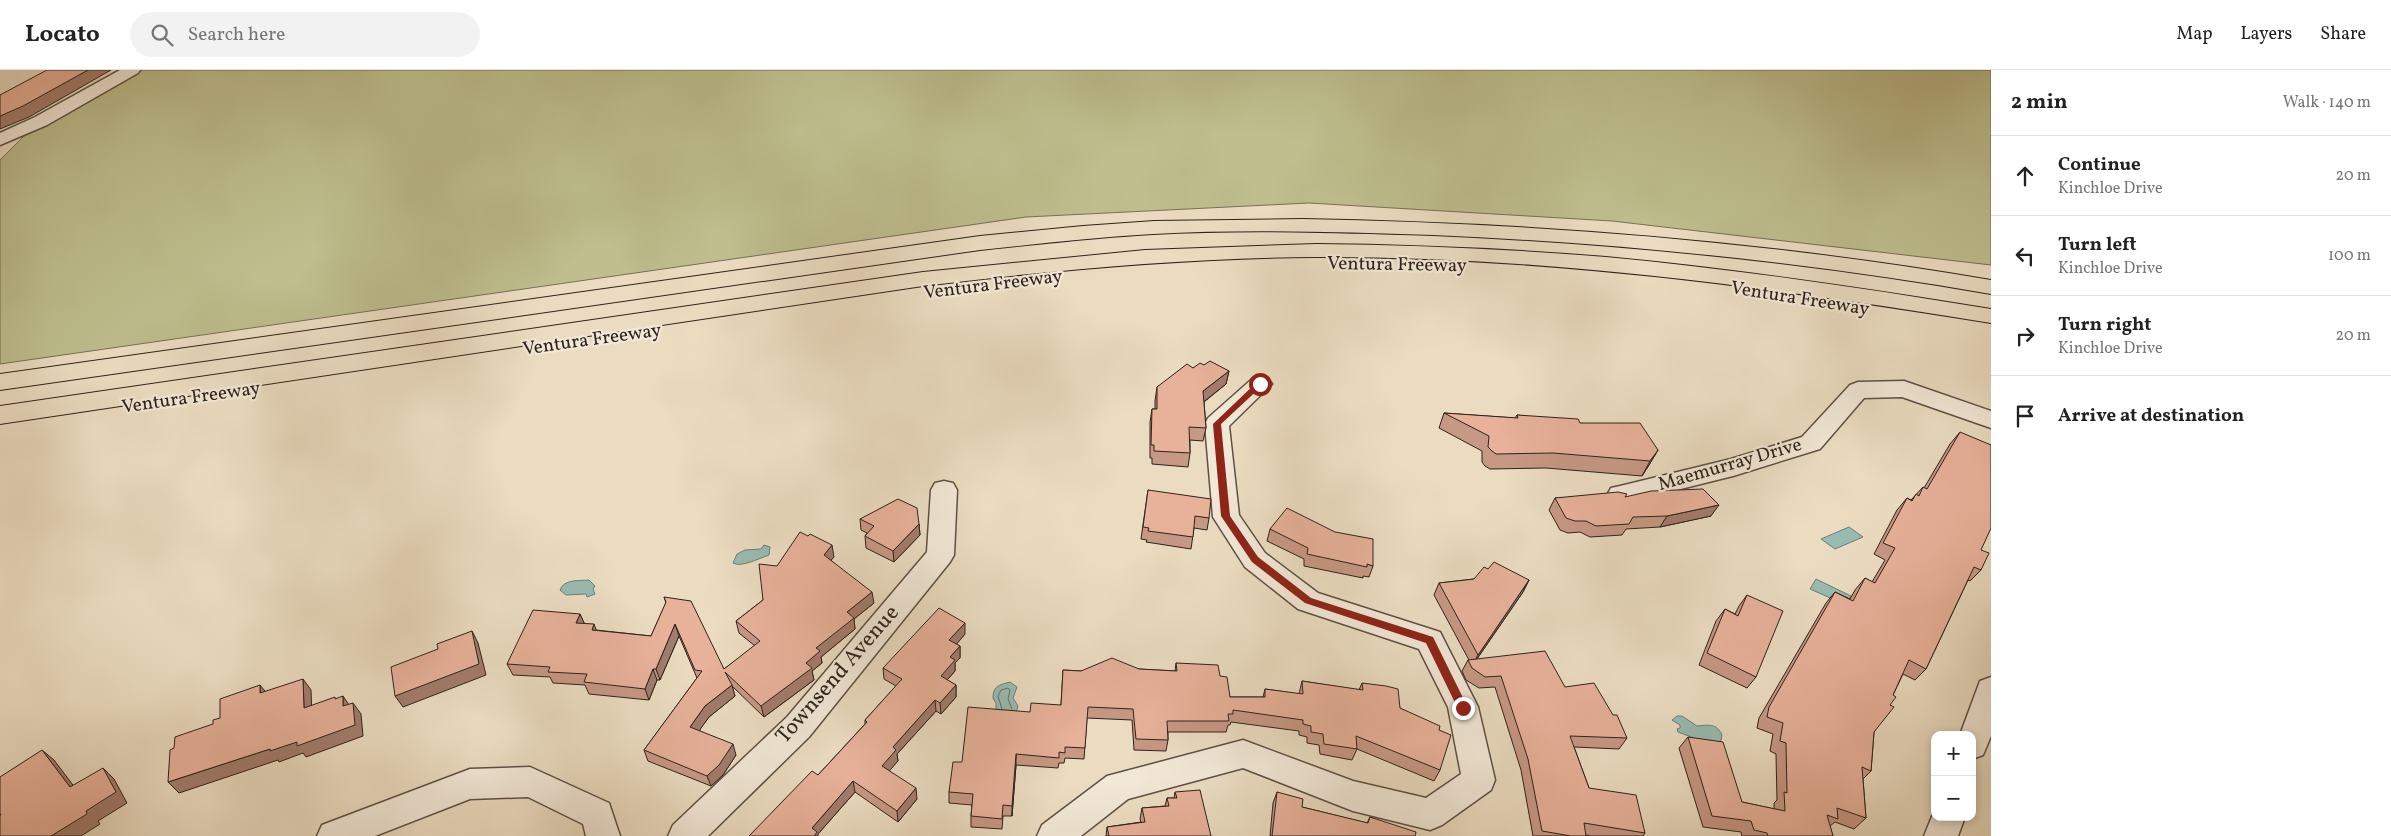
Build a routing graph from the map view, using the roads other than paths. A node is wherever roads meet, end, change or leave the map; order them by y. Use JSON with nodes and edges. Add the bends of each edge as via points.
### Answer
{"nodes":[{"id":1,"x":132,"y":70,"type":"edge"},
{"id":2,"x":0,"y":140,"type":"edge"},
{"id":3,"x":1372,"y":227,"type":"junction"},
{"id":4,"x":1991,"y":287,"type":"edge"},
{"id":5,"x":1991,"y":298,"type":"edge"},
{"id":6,"x":1991,"y":316,"type":"edge"},
{"id":7,"x":1991,"y":329,"type":"edge"},
{"id":8,"x":343,"y":334,"type":"junction"},
{"id":9,"x":0,"y":382,"type":"edge"},
{"id":10,"x":1260,"y":384,"type":"dead end"},
{"id":11,"x":0,"y":394,"type":"edge"},
{"id":12,"x":0,"y":415,"type":"edge"},
{"id":13,"x":1991,"y":420,"type":"edge"},
{"id":14,"x":0,"y":426,"type":"edge"},
{"id":15,"x":944,"y":490,"type":"dead end"},
{"id":16,"x":1620,"y":495,"type":"edge"},
{"id":17,"x":1991,"y":690,"type":"edge"},
{"id":18,"x":1976,"y":733,"type":"edge"},
{"id":19,"x":1947,"y":821,"type":"edge"},
{"id":20,"x":334,"y":836,"type":"edge"},
{"id":21,"x":603,"y":836,"type":"edge"},
{"id":22,"x":685,"y":836,"type":"edge"},
{"id":23,"x":1054,"y":836,"type":"edge"},
{"id":24,"x":1941,"y":836,"type":"edge"}],
"edges":[{"from":1,"to":2,"type":"street"},
{"from":3,"to":4,"type":"highway","name":"Ventura Freeway","via":[[1516,231],[1656,241],[1813,259]]},
{"from":3,"to":5,"type":"highway","via":[[1401,235],[1550,242],[1698,256]]},
{"from":3,"to":8,"type":"highway","name":"Ventura Freeway","via":[[1117,230],[980,243]]},
{"from":6,"to":12,"type":"highway","via":[[1810,286],[1572,260],[1336,250],[1221,253],[1084,260],[907,281]]},
{"from":7,"to":14,"type":"highway","name":"Ventura Freeway","via":[[1702,284],[1536,269],[1387,263],[1195,268],[992,282]]},
{"from":8,"to":9,"type":"highway","name":"Ventura Freeway"},
{"from":8,"to":11,"type":"highway","via":[[262,356]]},
{"from":10,"to":23,"type":"street","via":[[1217,424],[1226,516],[1255,560],[1308,601],[1430,640],[1463,708],[1479,780],[1430,814],[1353,796],[1243,754],[1119,787]]},
{"from":13,"to":16,"type":"street","name":"Maemurray Drive","via":[[1904,389],[1858,390],[1811,443],[1733,467]]},
{"from":15,"to":22,"type":"street","name":"Townsend Avenue","via":[[940,555],[798,727]]},
{"from":17,"to":18,"type":"street"},
{"from":19,"to":24,"type":"street"},
{"from":20,"to":21,"type":"street","via":[[470,784],[530,782],[597,814]]}]}
